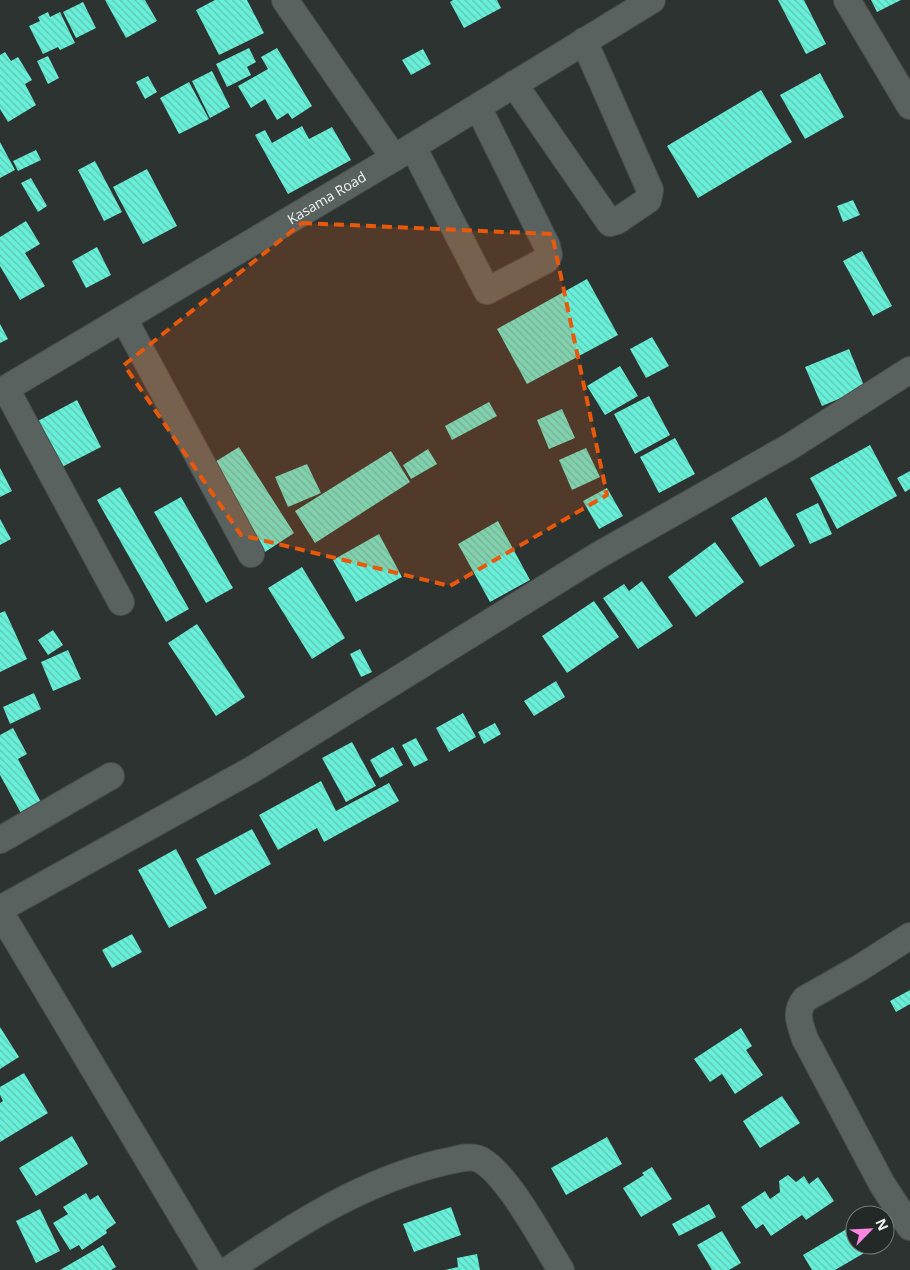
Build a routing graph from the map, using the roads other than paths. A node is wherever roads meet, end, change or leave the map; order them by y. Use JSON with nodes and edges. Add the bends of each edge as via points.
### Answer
{"nodes":[{"id":1,"x":652,"y":0,"type":"edge"},
{"id":2,"x":847,"y":0,"type":"edge"},
{"id":3,"x":295,"y":4,"type":"edge"},
{"id":4,"x":584,"y":41,"type":"junction"},
{"id":5,"x":514,"y":84,"type":"junction"},
{"id":6,"x":910,"y":106,"type":"edge"},
{"id":7,"x":478,"y":107,"type":"junction"},
{"id":8,"x":404,"y":153,"type":"junction"},
{"id":9,"x":124,"y":319,"type":"junction"},
{"id":10,"x":910,"y":370,"type":"edge"},
{"id":11,"x":3,"y":391,"type":"edge"},
{"id":12,"x":250,"y":554,"type":"dead end"},
{"id":13,"x":120,"y":602,"type":"dead end"},
{"id":14,"x":111,"y":776,"type":"dead end"},
{"id":15,"x":0,"y":840,"type":"edge"},
{"id":16,"x":0,"y":910,"type":"edge"},
{"id":17,"x":910,"y":936,"type":"edge"},
{"id":18,"x":910,"y":1227,"type":"edge"},
{"id":19,"x":214,"y":1270,"type":"edge"},
{"id":20,"x":228,"y":1270,"type":"edge"},
{"id":21,"x":561,"y":1270,"type":"edge"}],
"edges":[{"from":1,"to":4,"type":"street","name":"Kasama Road"},
{"from":2,"to":6,"type":"street"},
{"from":3,"to":8,"type":"street"},
{"from":4,"to":5,"type":"street","name":"Kasama Road"},
{"from":4,"to":5,"type":"street","via":[[650,190],[648,200],[617,221],[610,223]]},
{"from":5,"to":7,"type":"street","name":"Kasama Road"},
{"from":7,"to":8,"type":"street","name":"Kasama Road"},
{"from":7,"to":8,"type":"street","via":[[547,246],[549,255],[546,260],[487,290]]},
{"from":8,"to":9,"type":"street","name":"Kasama Road"},
{"from":9,"to":11,"type":"street","name":"Kasama Road"},
{"from":9,"to":12,"type":"street"},
{"from":10,"to":16,"type":"street","via":[[790,446],[597,556],[253,769]]},
{"from":11,"to":13,"type":"street"},
{"from":14,"to":15,"type":"street"},
{"from":16,"to":19,"type":"street"},
{"from":17,"to":18,"type":"street","via":[[805,999],[799,1006],[798,1017],[804,1039],[882,1184]]},
{"from":20,"to":21,"type":"street","via":[[323,1209],[427,1166],[463,1158],[481,1159],[503,1179]]}]}
